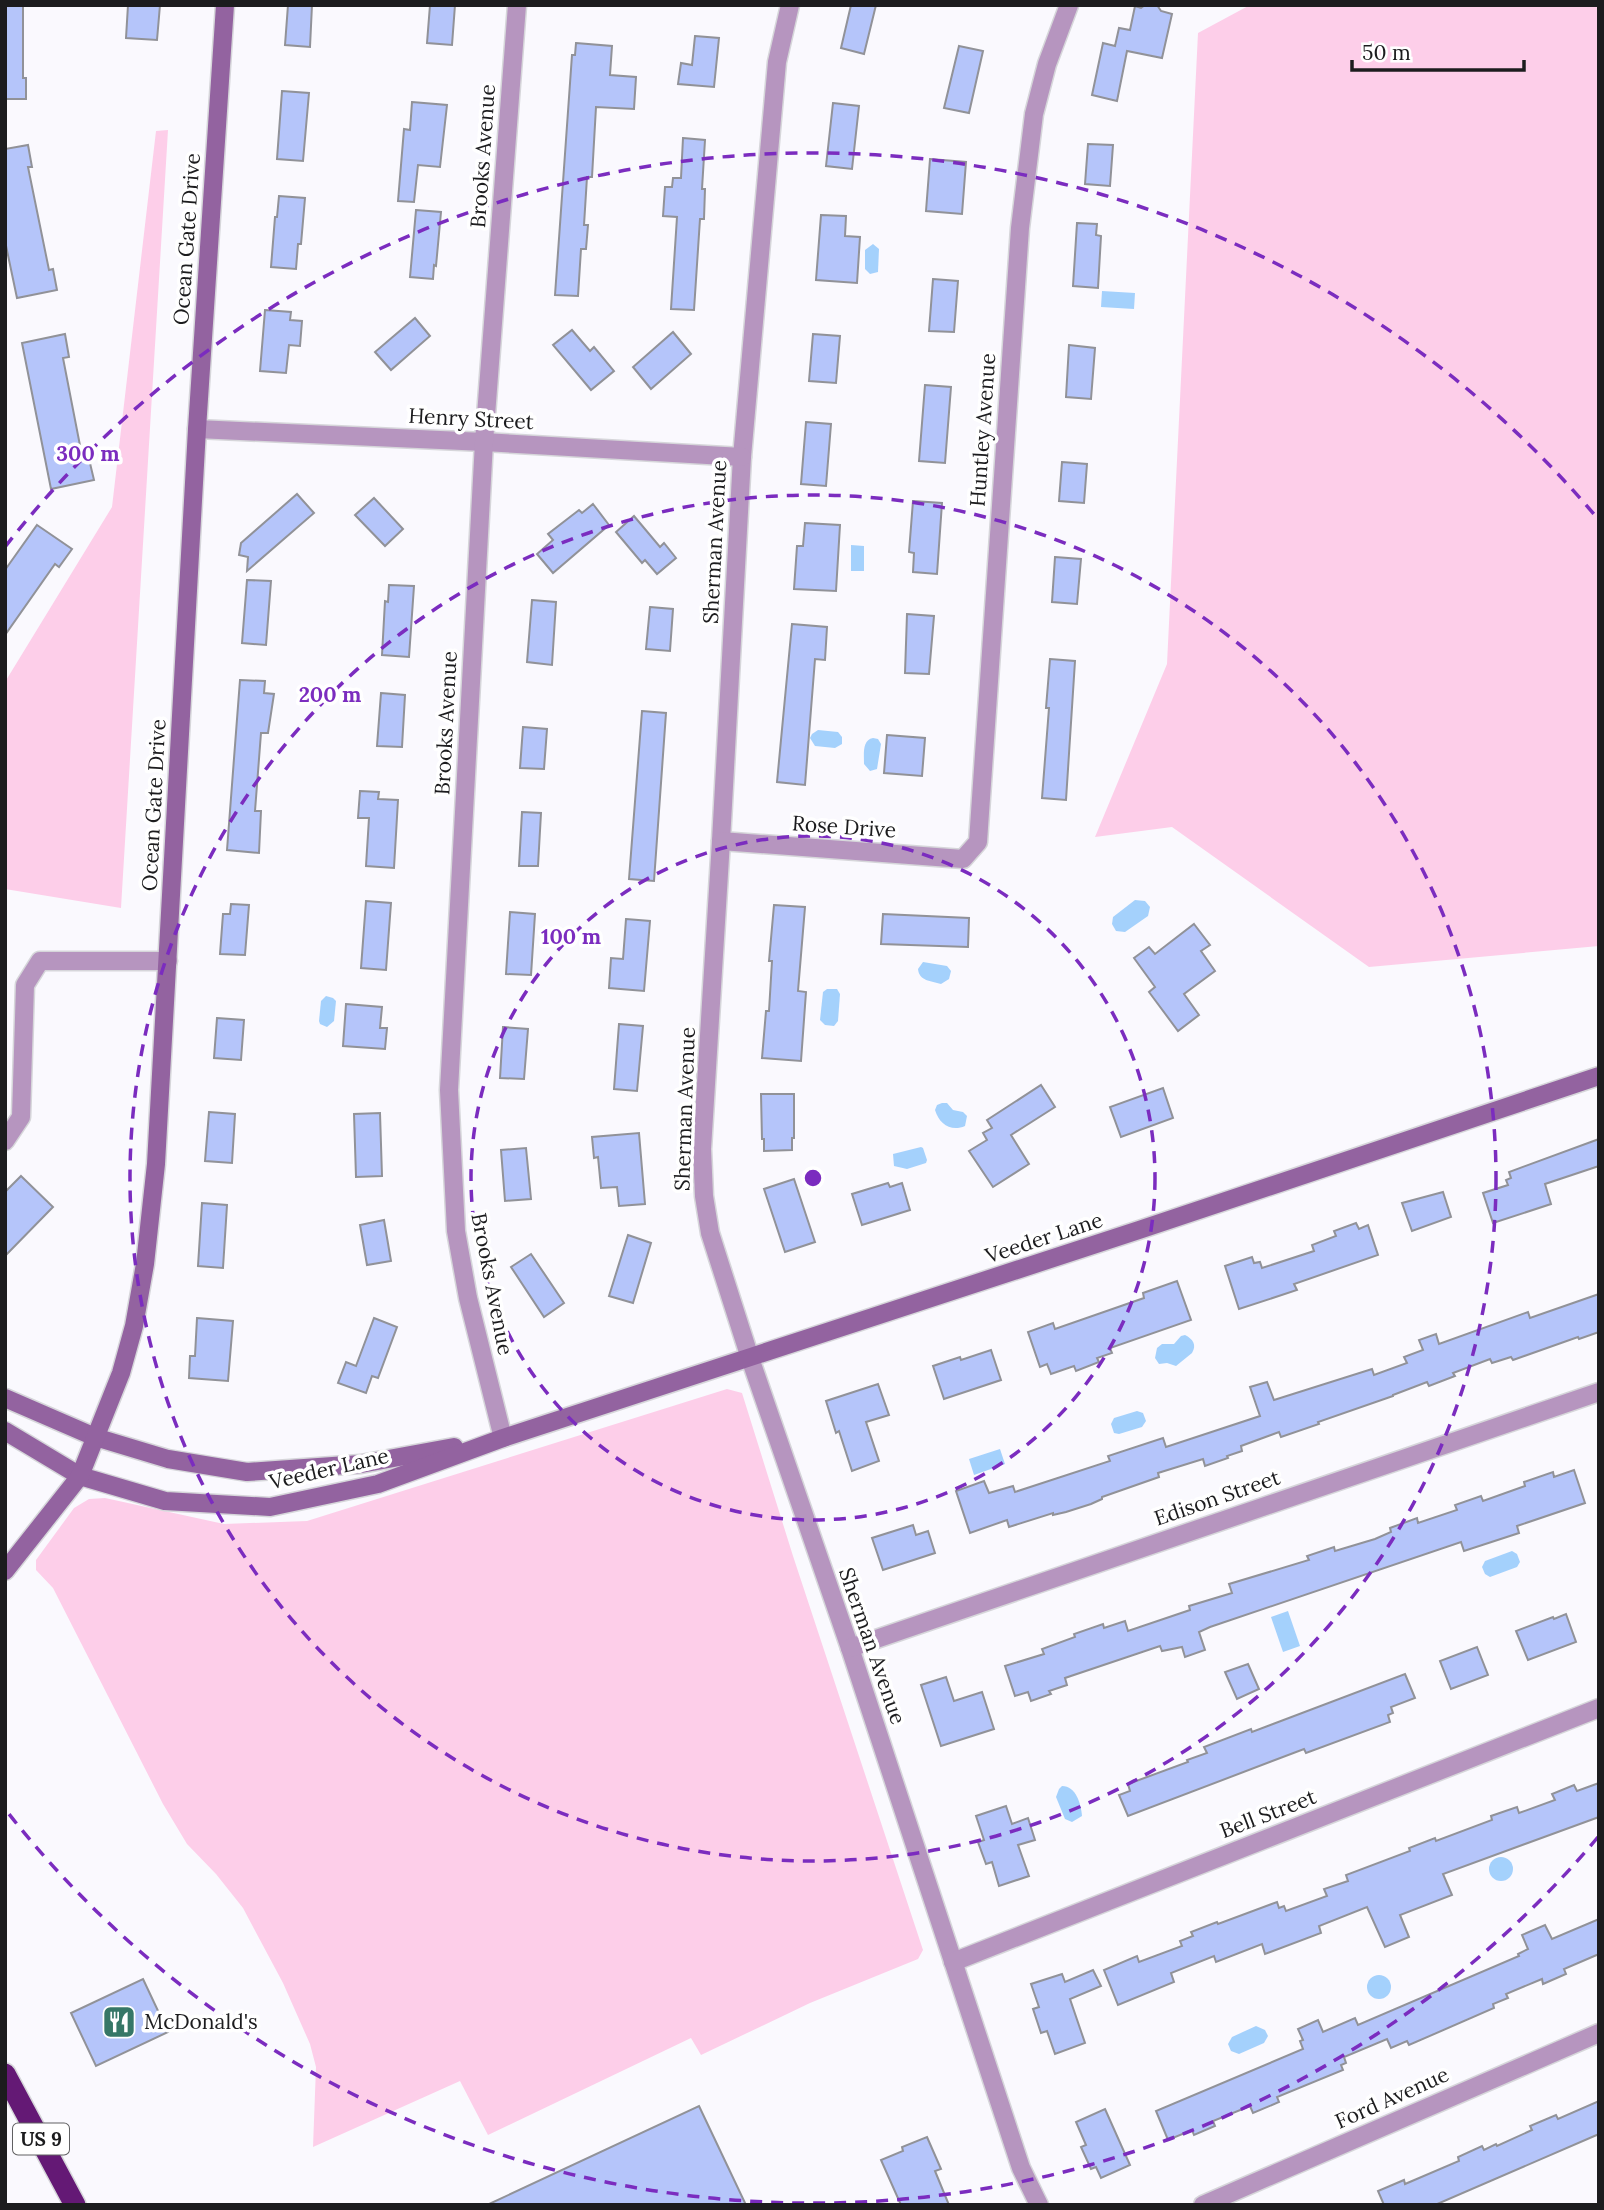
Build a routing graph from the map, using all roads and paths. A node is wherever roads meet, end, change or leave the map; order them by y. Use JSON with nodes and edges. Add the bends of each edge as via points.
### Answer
{"nodes":[{"id":1,"x":225,"y":5,"type":"edge"},
{"id":2,"x":517,"y":5,"type":"edge"},
{"id":3,"x":790,"y":5,"type":"edge"},
{"id":4,"x":1069,"y":5,"type":"edge"},
{"id":5,"x":197,"y":429,"type":"junction"},
{"id":6,"x":484,"y":442,"type":"junction"},
{"id":7,"x":742,"y":457,"type":"junction"},
{"id":8,"x":721,"y":841,"type":"junction"},
{"id":9,"x":963,"y":859,"type":"joint"},
{"id":10,"x":169,"y":961,"type":"junction"},
{"id":11,"x":1599,"y":1076,"type":"edge"},
{"id":12,"x":5,"y":1141,"type":"edge"},
{"id":13,"x":750,"y":1358,"type":"junction"},
{"id":14,"x":1599,"y":1392,"type":"edge"},
{"id":15,"x":5,"y":1398,"type":"edge"},
{"id":16,"x":5,"y":1431,"type":"edge"},
{"id":17,"x":95,"y":1437,"type":"junction"},
{"id":18,"x":503,"y":1438,"type":"junction"},
{"id":19,"x":80,"y":1476,"type":"junction"},
{"id":20,"x":5,"y":1571,"type":"edge"},
{"id":21,"x":850,"y":1648,"type":"junction"},
{"id":22,"x":1599,"y":1708,"type":"edge"},
{"id":23,"x":953,"y":1962,"type":"junction"},
{"id":24,"x":1599,"y":2033,"type":"edge"},
{"id":25,"x":5,"y":2074,"type":"edge"},
{"id":26,"x":75,"y":2205,"type":"edge"},
{"id":27,"x":1039,"y":2205,"type":"edge"},
{"id":28,"x":1203,"y":2205,"type":"edge"}],
"edges":[{"from":1,"to":5,"type":"street","name":"Ocean Gate Drive"},
{"from":2,"to":6,"type":"street","name":"Brooks Avenue"},
{"from":3,"to":7,"type":"street","name":"Sherman Avenue","via":[[777,62]]},
{"from":4,"to":9,"type":"street","name":"Huntley Avenue","via":[[1043,77],[1027,165],[978,842]]},
{"from":5,"to":6,"type":"street","name":"Henry Street"},
{"from":5,"to":10,"type":"street","name":"Ocean Gate Drive"},
{"from":6,"to":7,"type":"street","name":"Henry Street"},
{"from":6,"to":18,"type":"street","name":"Brooks Avenue","via":[[449,1090],[456,1231]]},
{"from":7,"to":8,"type":"street","name":"Sherman Avenue"},
{"from":8,"to":9,"type":"street","name":"Rose Drive"},
{"from":8,"to":13,"type":"street","name":"Sherman Avenue","via":[[702,1149],[704,1196],[710,1233]]},
{"from":10,"to":12,"type":"street","via":[[40,961],[25,985],[21,1117]]},
{"from":10,"to":17,"type":"street","name":"Ocean Gate Drive","via":[[145,1264],[121,1373]]},
{"from":11,"to":13,"type":"street","name":"Veeder Lane"},
{"from":13,"to":18,"type":"street","name":"Veeder Lane"},
{"from":13,"to":21,"type":"street","name":"Sherman Avenue"},
{"from":14,"to":21,"type":"street","name":"Edison Street"},
{"from":15,"to":17,"type":"street","name":"Veeder Lane"},
{"from":16,"to":19,"type":"street","name":"Veeder Lane"},
{"from":17,"to":18,"type":"street","name":"Veeder Lane","via":[[168,1459],[247,1472],[361,1464]]},
{"from":17,"to":19,"type":"street","name":"Ocean Gate Drive"},
{"from":18,"to":19,"type":"street","name":"Veeder Lane","via":[[378,1483],[270,1507],[165,1501]]},
{"from":19,"to":20,"type":"street","name":"Ocean Gate Drive"},
{"from":21,"to":23,"type":"street","name":"Sherman Avenue"},
{"from":22,"to":23,"type":"street","name":"Bell Street"},
{"from":23,"to":27,"type":"street","name":"Sherman Avenue","via":[[1021,2168]]},
{"from":24,"to":28,"type":"street","name":"Ford Avenue"},
{"from":25,"to":26,"type":"highway","number":"US 9"}]}
